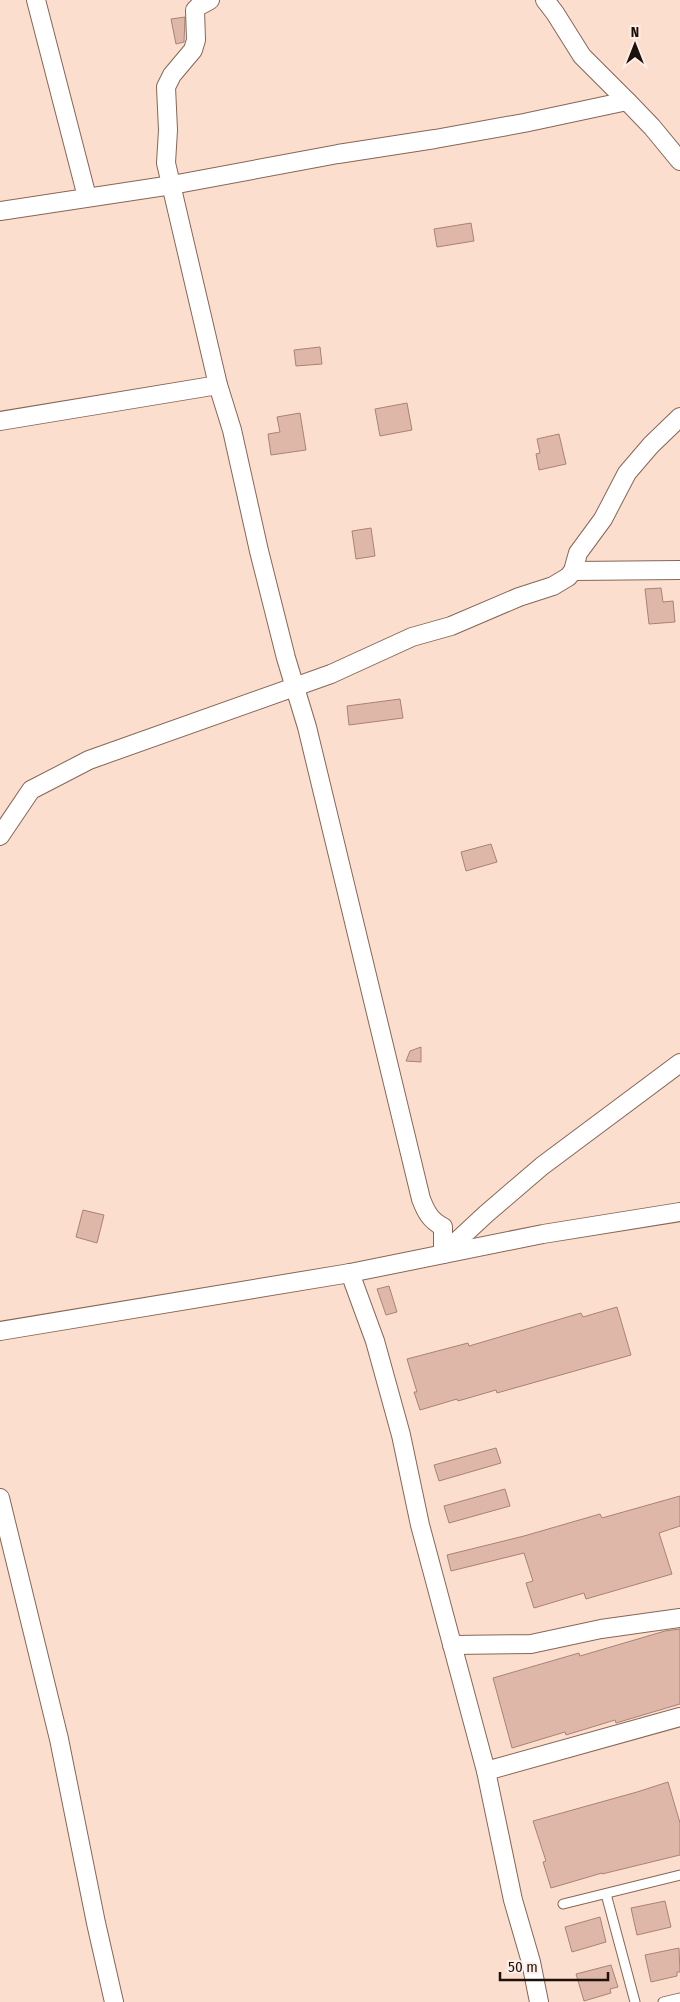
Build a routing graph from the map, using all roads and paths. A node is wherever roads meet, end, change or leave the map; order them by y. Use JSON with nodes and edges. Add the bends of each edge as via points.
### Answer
{"nodes":[{"id":1,"x":36,"y":0,"type":"edge"},
{"id":2,"x":210,"y":0,"type":"edge"},
{"id":3,"x":545,"y":0,"type":"edge"},
{"id":4,"x":627,"y":101,"type":"junction"},
{"id":5,"x":680,"y":161,"type":"edge"},
{"id":6,"x":172,"y":185,"type":"junction"},
{"id":7,"x":86,"y":197,"type":"junction"},
{"id":8,"x":0,"y":211,"type":"edge"},
{"id":9,"x":218,"y":385,"type":"junction"},
{"id":10,"x":680,"y":417,"type":"edge"},
{"id":11,"x":0,"y":421,"type":"edge"},
{"id":12,"x":573,"y":570,"type":"junction"},
{"id":13,"x":680,"y":570,"type":"edge"},
{"id":14,"x":296,"y":685,"type":"junction"},
{"id":15,"x":0,"y":836,"type":"edge"},
{"id":16,"x":680,"y":1063,"type":"edge"},
{"id":17,"x":680,"y":1212,"type":"edge"},
{"id":18,"x":443,"y":1254,"type":"junction"},
{"id":19,"x":350,"y":1272,"type":"junction"},
{"id":20,"x":0,"y":1331,"type":"edge"},
{"id":21,"x":0,"y":1498,"type":"edge"},
{"id":22,"x":680,"y":1618,"type":"edge"},
{"id":23,"x":452,"y":1645,"type":"junction"},
{"id":24,"x":680,"y":1717,"type":"edge"},
{"id":25,"x":486,"y":1771,"type":"junction"},
{"id":26,"x":680,"y":1875,"type":"edge"},
{"id":27,"x":606,"y":1894,"type":"junction"},
{"id":28,"x":563,"y":1904,"type":"dead end"},
{"id":29,"x":680,"y":1998,"type":"edge"},
{"id":30,"x":114,"y":2002,"type":"edge"},
{"id":31,"x":539,"y":2002,"type":"edge"},
{"id":32,"x":635,"y":2002,"type":"edge"},
{"id":33,"x":663,"y":2002,"type":"edge"}],
"edges":[{"from":1,"to":7,"type":"street"},
{"from":2,"to":6,"type":"street","via":[[195,10],[193,50],[166,87],[166,163]]},
{"from":3,"to":4,"type":"street","via":[[582,56]]},
{"from":4,"to":5,"type":"street"},
{"from":4,"to":6,"type":"street","via":[[524,123]]},
{"from":6,"to":7,"type":"street"},
{"from":6,"to":9,"type":"street"},
{"from":7,"to":8,"type":"street"},
{"from":9,"to":11,"type":"street"},
{"from":9,"to":14,"type":"street","via":[[232,430],[286,658]]},
{"from":10,"to":12,"type":"street","via":[[627,473],[602,519],[578,553]]},
{"from":12,"to":13,"type":"street"},
{"from":12,"to":14,"type":"street","via":[[568,577],[552,586],[519,596],[451,626],[412,637],[331,674]]},
{"from":14,"to":15,"type":"street","via":[[89,760],[31,790]]},
{"from":14,"to":18,"type":"street","via":[[421,1199],[426,1214],[443,1227]]},
{"from":16,"to":18,"type":"street","via":[[542,1166]]},
{"from":17,"to":18,"type":"street"},
{"from":18,"to":19,"type":"street"},
{"from":19,"to":20,"type":"street"},
{"from":19,"to":23,"type":"street","via":[[375,1341],[396,1416],[420,1525]]},
{"from":21,"to":30,"type":"street","via":[[59,1739]]},
{"from":22,"to":23,"type":"street","via":[[601,1629],[532,1644]]},
{"from":23,"to":25,"type":"street"},
{"from":24,"to":25,"type":"street"},
{"from":25,"to":31,"type":"street","via":[[513,1900]]},
{"from":26,"to":27,"type":"lane"},
{"from":27,"to":28,"type":"lane"},
{"from":27,"to":32,"type":"lane"},
{"from":29,"to":33,"type":"lane"}]}
